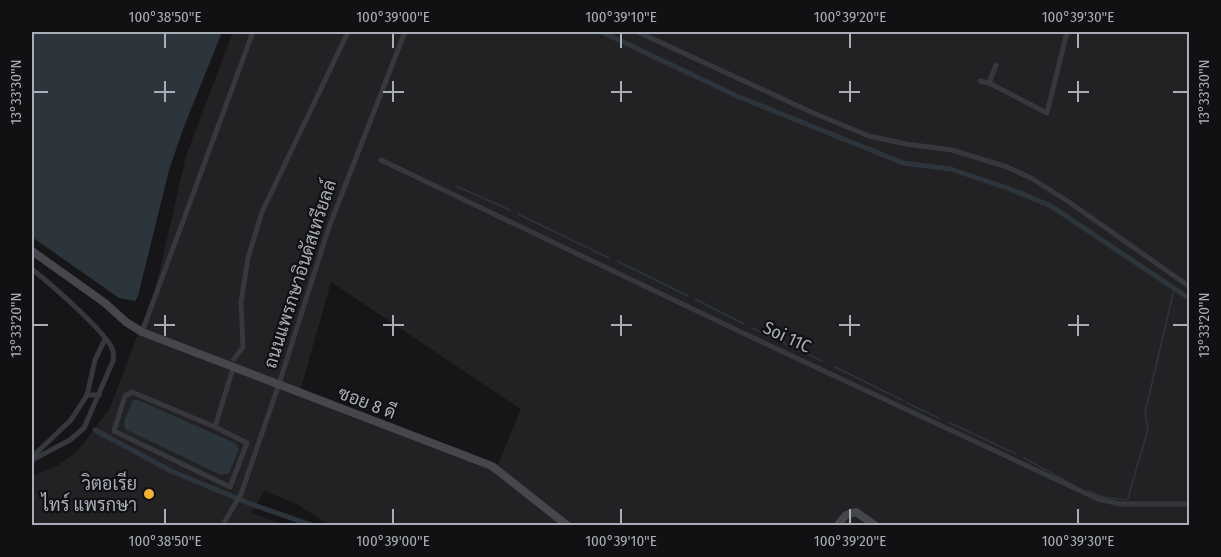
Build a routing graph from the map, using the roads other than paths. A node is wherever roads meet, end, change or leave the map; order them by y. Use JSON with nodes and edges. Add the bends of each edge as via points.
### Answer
{"nodes":[{"id":1,"x":253,"y":32,"type":"edge"},
{"id":2,"x":348,"y":32,"type":"edge"},
{"id":3,"x":405,"y":32,"type":"edge"},
{"id":4,"x":638,"y":32,"type":"edge"},
{"id":5,"x":1068,"y":32,"type":"edge"},
{"id":6,"x":996,"y":66,"type":"dead end"},
{"id":7,"x":981,"y":81,"type":"dead end"},
{"id":8,"x":989,"y":83,"type":"junction"},
{"id":9,"x":381,"y":160,"type":"dead end"},
{"id":10,"x":32,"y":252,"type":"edge"},
{"id":11,"x":32,"y":268,"type":"edge"},
{"id":12,"x":1190,"y":287,"type":"edge"},
{"id":13,"x":142,"y":332,"type":"junction"},
{"id":14,"x":105,"y":339,"type":"junction"},
{"id":15,"x":234,"y":363,"type":"junction"},
{"id":16,"x":279,"y":384,"type":"junction"},
{"id":17,"x":87,"y":395,"type":"junction"},
{"id":18,"x":99,"y":395,"type":"junction"},
{"id":19,"x":215,"y":428,"type":"junction"},
{"id":20,"x":32,"y":458,"type":"edge"},
{"id":21,"x":1190,"y":504,"type":"edge"},
{"id":22,"x":222,"y":525,"type":"edge"},
{"id":23,"x":568,"y":525,"type":"edge"},
{"id":24,"x":837,"y":525,"type":"edge"},
{"id":25,"x":876,"y":525,"type":"edge"}],
"edges":[{"from":1,"to":13,"type":"street"},
{"from":2,"to":15,"type":"street","via":[[262,212],[248,258],[241,302],[243,347]]},
{"from":3,"to":16,"type":"street","name":"ถนนแพรกษาอินดัสเทรียลล์","via":[[329,227]]},
{"from":4,"to":12,"type":"street","via":[[869,136],[952,150],[1031,178]]},
{"from":5,"to":8,"type":"street","via":[[1047,113]]},
{"from":6,"to":8,"type":"street"},
{"from":7,"to":8,"type":"street"},
{"from":9,"to":21,"type":"street","name":"Soi 11C","via":[[1098,499],[1120,504]]},
{"from":10,"to":13,"type":"street","name":"ซอย 8 ดี"},
{"from":11,"to":14,"type":"street"},
{"from":13,"to":15,"type":"street","name":"ซอย 8 ดี"},
{"from":14,"to":17,"type":"street","via":[[94,360]]},
{"from":14,"to":18,"type":"street","via":[[114,352]]},
{"from":15,"to":16,"type":"street","name":"ซอย 8 ดี"},
{"from":15,"to":19,"type":"street"},
{"from":16,"to":22,"type":"street","name":"ถนนแพรกษาอินดัสเทรียลล์","via":[[241,494]]},
{"from":16,"to":23,"type":"street","name":"ซอย 8 ดี","via":[[492,466]]},
{"from":17,"to":18,"type":"street"},
{"from":17,"to":20,"type":"street","via":[[71,420]]},
{"from":18,"to":20,"type":"street","via":[[84,428],[70,440]]},
{"from":19,"to":19,"type":"street","via":[[132,392],[126,396],[114,431],[230,487],[247,443]]},
{"from":24,"to":25,"type":"street","via":[[846,515],[856,512]]}]}
